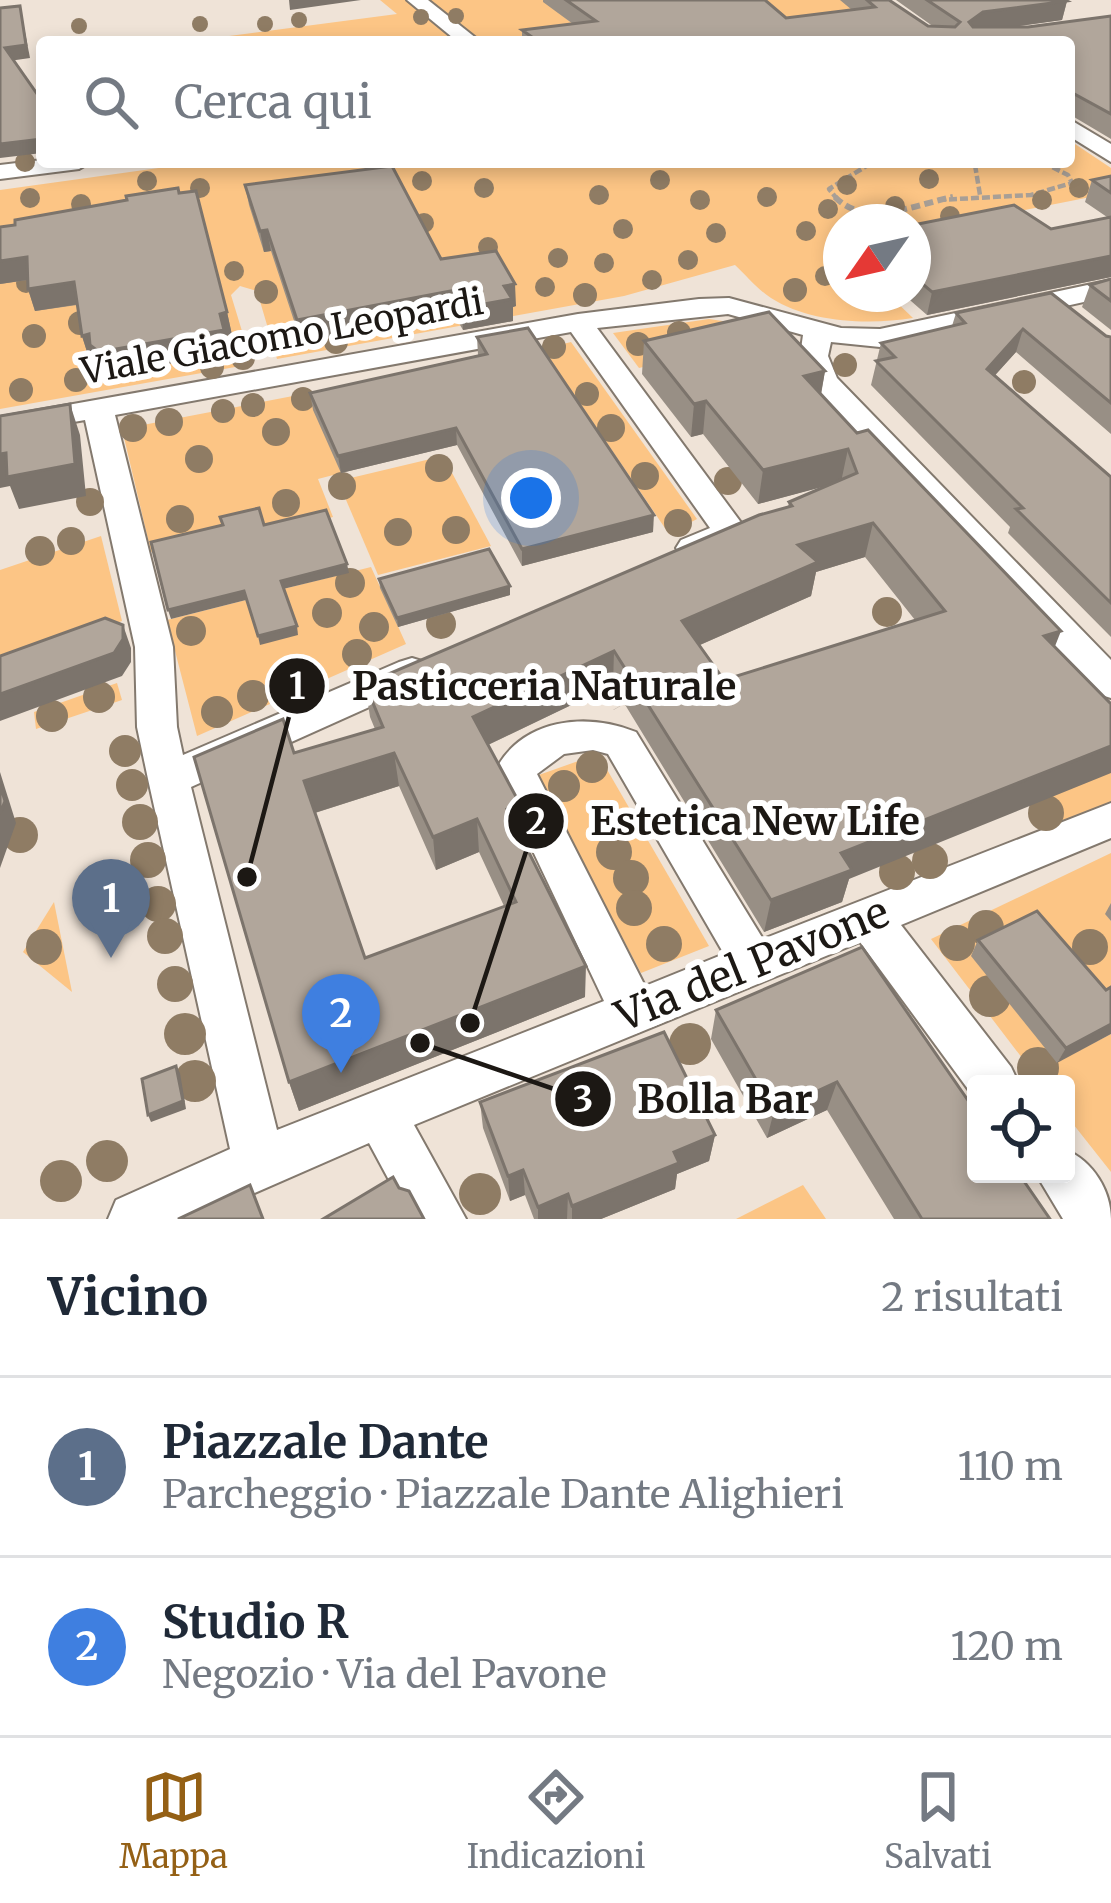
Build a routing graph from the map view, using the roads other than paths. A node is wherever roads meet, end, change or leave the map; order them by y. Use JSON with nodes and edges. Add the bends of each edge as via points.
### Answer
{"nodes":[{"id":1,"x":416,"y":0,"type":"edge"},
{"id":2,"x":463,"y":36,"type":"edge"},
{"id":3,"x":1075,"y":130,"type":"edge"},
{"id":4,"x":1111,"y":155,"type":"edge"},
{"id":5,"x":36,"y":167,"type":"edge"},
{"id":6,"x":0,"y":172,"type":"edge"},
{"id":7,"x":1111,"y":288,"type":"edge"},
{"id":8,"x":1050,"y":301,"type":"junction"},
{"id":9,"x":578,"y":322,"type":"junction"},
{"id":10,"x":1081,"y":326,"type":"edge"},
{"id":11,"x":818,"y":332,"type":"junction"},
{"id":12,"x":98,"y":409,"type":"junction"},
{"id":13,"x":0,"y":426,"type":"edge"},
{"id":14,"x":656,"y":565,"type":"edge"},
{"id":15,"x":448,"y":656,"type":"edge"},
{"id":16,"x":1111,"y":684,"type":"edge"},
{"id":17,"x":168,"y":779,"type":"junction"},
{"id":18,"x":1111,"y":820,"type":"edge"},
{"id":19,"x":868,"y":917,"type":"junction"},
{"id":20,"x":752,"y":961,"type":"junction"},
{"id":21,"x":633,"y":1011,"type":"junction"},
{"id":22,"x":987,"y":1075,"type":"edge"},
{"id":23,"x":380,"y":1113,"type":"junction"},
{"id":24,"x":259,"y":1163,"type":"junction"},
{"id":25,"x":1068,"y":1183,"type":"edge"},
{"id":26,"x":135,"y":1219,"type":"edge"},
{"id":27,"x":439,"y":1219,"type":"edge"},
{"id":28,"x":1096,"y":1219,"type":"edge"}],
"edges":[{"from":1,"to":2,"type":"street"},
{"from":3,"to":4,"type":"street"},
{"from":5,"to":6,"type":"street"},
{"from":7,"to":8,"type":"street","name":"Viale Giacomo Leopardi"},
{"from":8,"to":10,"type":"street"},
{"from":8,"to":11,"type":"street","name":"Viale Giacomo Leopardi","via":[[880,338]]},
{"from":9,"to":11,"type":"street","name":"Viale Giacomo Leopardi","via":[[718,306]]},
{"from":9,"to":12,"type":"street","name":"Viale Giacomo Leopardi"},
{"from":9,"to":14,"type":"street","via":[[731,532]]},
{"from":11,"to":16,"type":"street","via":[[814,356],[823,381]]},
{"from":12,"to":13,"type":"street","name":"Viale Giacomo Leopardi"},
{"from":12,"to":17,"type":"street","via":[[154,647],[154,716]]},
{"from":15,"to":17,"type":"street"},
{"from":17,"to":24,"type":"street"},
{"from":18,"to":19,"type":"street","name":"Via del Pavone"},
{"from":19,"to":20,"type":"street","name":"Via del Pavone"},
{"from":19,"to":22,"type":"street"},
{"from":20,"to":21,"type":"street","name":"Via del Pavone"},
{"from":20,"to":21,"type":"street","via":[[622,743],[585,733],[535,749],[515,772]]},
{"from":21,"to":23,"type":"street","name":"Via del Pavone"},
{"from":23,"to":24,"type":"street","name":"Via del Pavone"},
{"from":23,"to":27,"type":"street"},
{"from":24,"to":26,"type":"street","name":"Via del Pavone"},
{"from":25,"to":28,"type":"street"}]}
